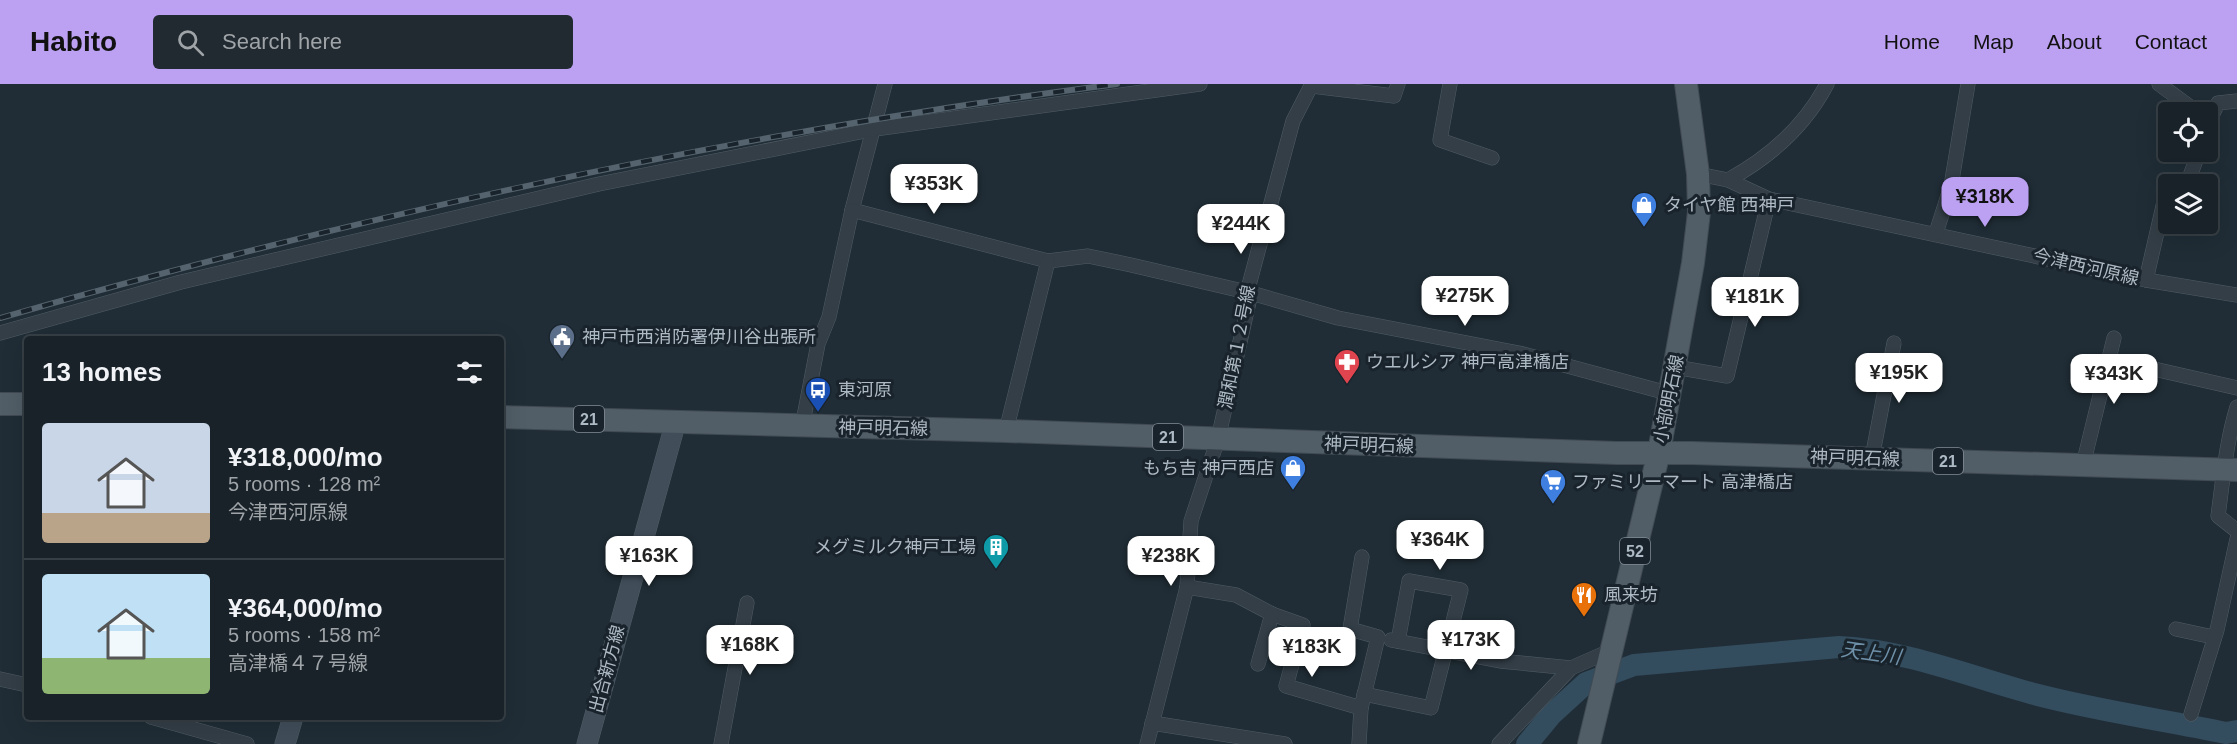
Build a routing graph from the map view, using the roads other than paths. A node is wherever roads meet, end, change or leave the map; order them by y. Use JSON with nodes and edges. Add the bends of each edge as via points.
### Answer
{"nodes":[{"id":1,"x":885,"y":84,"type":"edge"},
{"id":2,"x":1200,"y":84,"type":"edge"},
{"id":3,"x":1398,"y":84,"type":"edge"},
{"id":4,"x":1450,"y":84,"type":"edge"},
{"id":5,"x":1686,"y":84,"type":"edge"},
{"id":6,"x":1827,"y":84,"type":"edge"},
{"id":7,"x":1968,"y":84,"type":"edge"},
{"id":8,"x":2159,"y":84,"type":"edge"},
{"id":9,"x":1312,"y":85,"type":"edge"},
{"id":10,"x":2237,"y":101,"type":"edge"},
{"id":11,"x":2183,"y":102,"type":"edge"},
{"id":12,"x":2218,"y":103,"type":"edge"},
{"id":13,"x":875,"y":129,"type":"junction"},
{"id":14,"x":1492,"y":158,"type":"dead end"},
{"id":15,"x":1698,"y":174,"type":"junction"},
{"id":16,"x":1728,"y":180,"type":"junction"},
{"id":17,"x":1769,"y":199,"type":"junction"},
{"id":18,"x":852,"y":210,"type":"junction"},
{"id":19,"x":2158,"y":228,"type":"edge"},
{"id":20,"x":1936,"y":233,"type":"junction"},
{"id":21,"x":1048,"y":261,"type":"junction"},
{"id":22,"x":2146,"y":280,"type":"junction"},
{"id":23,"x":1251,"y":293,"type":"junction"},
{"id":24,"x":2237,"y":295,"type":"edge"},
{"id":25,"x":0,"y":333,"type":"edge"},
{"id":26,"x":2114,"y":338,"type":"dead end"},
{"id":27,"x":1894,"y":344,"type":"dead end"},
{"id":28,"x":1675,"y":367,"type":"junction"},
{"id":29,"x":2154,"y":369,"type":"dead end"},
{"id":30,"x":2237,"y":388,"type":"edge"},
{"id":31,"x":1671,"y":394,"type":"junction"},
{"id":32,"x":0,"y":404,"type":"edge"},
{"id":33,"x":24,"y":404,"type":"edge"},
{"id":34,"x":2237,"y":407,"type":"edge"},
{"id":35,"x":504,"y":417,"type":"edge"},
{"id":36,"x":676,"y":421,"type":"junction"},
{"id":37,"x":802,"y":427,"type":"junction"},
{"id":38,"x":1006,"y":431,"type":"junction"},
{"id":39,"x":1218,"y":439,"type":"junction"},
{"id":40,"x":1659,"y":452,"type":"junction"},
{"id":41,"x":1872,"y":458,"type":"junction"},
{"id":42,"x":2083,"y":465,"type":"junction"},
{"id":43,"x":2231,"y":469,"type":"edge"},
{"id":44,"x":2237,"y":531,"type":"edge"},
{"id":45,"x":2237,"y":539,"type":"edge"},
{"id":46,"x":1362,"y":558,"type":"dead end"},
{"id":47,"x":1187,"y":587,"type":"junction"},
{"id":48,"x":747,"y":603,"type":"dead end"},
{"id":49,"x":1272,"y":614,"type":"junction"},
{"id":50,"x":2176,"y":629,"type":"dead end"},
{"id":51,"x":1377,"y":637,"type":"junction"},
{"id":52,"x":2213,"y":638,"type":"junction"},
{"id":53,"x":1398,"y":641,"type":"junction"},
{"id":54,"x":1445,"y":650,"type":"junction"},
{"id":55,"x":1612,"y":650,"type":"junction"},
{"id":56,"x":1258,"y":664,"type":"dead end"},
{"id":57,"x":1571,"y":668,"type":"junction"},
{"id":58,"x":0,"y":679,"type":"edge"},
{"id":59,"x":24,"y":684,"type":"edge"},
{"id":60,"x":1364,"y":694,"type":"junction"},
{"id":61,"x":1361,"y":708,"type":"junction"},
{"id":62,"x":2191,"y":714,"type":"dead end"},
{"id":63,"x":162,"y":720,"type":"edge"},
{"id":64,"x":291,"y":720,"type":"edge"},
{"id":65,"x":1152,"y":723,"type":"junction"},
{"id":66,"x":247,"y":744,"type":"edge"},
{"id":67,"x":285,"y":744,"type":"edge"},
{"id":68,"x":587,"y":744,"type":"edge"},
{"id":69,"x":721,"y":744,"type":"edge"},
{"id":70,"x":1148,"y":744,"type":"edge"},
{"id":71,"x":1285,"y":744,"type":"edge"},
{"id":72,"x":1359,"y":744,"type":"edge"},
{"id":73,"x":1499,"y":744,"type":"edge"},
{"id":74,"x":1589,"y":744,"type":"edge"}],
"edges":[{"from":1,"to":13,"type":"street"},
{"from":2,"to":13,"type":"street"},
{"from":3,"to":9,"type":"street","via":[[1394,96]]},
{"from":4,"to":14,"type":"street","via":[[1440,140]]},
{"from":5,"to":15,"type":"main road","name":"小部明石線","number":"52"},
{"from":6,"to":16,"type":"street","via":[[1794,133]]},
{"from":7,"to":20,"type":"street","via":[[1951,186]]},
{"from":8,"to":11,"type":"street"},
{"from":9,"to":23,"type":"street","name":"潤和第１２号線","via":[[1293,121],[1249,285]]},
{"from":10,"to":12,"type":"street"},
{"from":13,"to":18,"type":"street"},
{"from":13,"to":25,"type":"street","via":[[599,184],[181,282]]},
{"from":15,"to":16,"type":"street","name":"今津西河原線"},
{"from":15,"to":28,"type":"main road","name":"小部明石線","number":"52","via":[[1699,212],[1693,263]]},
{"from":16,"to":17,"type":"street","name":"今津西河原線"},
{"from":17,"to":20,"type":"street","name":"今津西河原線"},
{"from":17,"to":28,"type":"street","via":[[1727,376]]},
{"from":18,"to":21,"type":"street"},
{"from":18,"to":37,"type":"street","via":[[829,317],[818,344]]},
{"from":19,"to":22,"type":"street"},
{"from":20,"to":22,"type":"street","name":"今津西河原線"},
{"from":21,"to":23,"type":"street","via":[[1088,256]]},
{"from":21,"to":38,"type":"street"},
{"from":22,"to":24,"type":"street","name":"今津西河原線"},
{"from":23,"to":31,"type":"street","via":[[1338,318],[1519,354]]},
{"from":23,"to":39,"type":"street","name":"潤和第１２号線"},
{"from":26,"to":42,"type":"street"},
{"from":27,"to":41,"type":"street"},
{"from":28,"to":31,"type":"main road","name":"小部明石線","number":"52"},
{"from":29,"to":30,"type":"street"},
{"from":31,"to":40,"type":"main road","name":"小部明石線","number":"52"},
{"from":32,"to":33,"type":"main road"},
{"from":34,"to":43,"type":"street","via":[[2227,440]]},
{"from":35,"to":36,"type":"main road","name":"神戸明石線","number":"21"},
{"from":36,"to":37,"type":"main road","name":"神戸明石線","number":"21"},
{"from":36,"to":68,"type":"street","name":"出合新方線"},
{"from":37,"to":38,"type":"main road","name":"神戸明石線","number":"21"},
{"from":38,"to":39,"type":"main road","name":"神戸明石線","number":"21"},
{"from":39,"to":40,"type":"main road","name":"神戸明石線","number":"21"},
{"from":39,"to":47,"type":"street","name":"潤和第１２号線","via":[[1191,521]]},
{"from":40,"to":41,"type":"main road","name":"神戸明石線","number":"21"},
{"from":40,"to":55,"type":"main road","name":"小部明石線","number":"52"},
{"from":41,"to":42,"type":"main road","name":"神戸明石線","number":"21"},
{"from":42,"to":43,"type":"main road","name":"神戸明石線","number":"21"},
{"from":43,"to":44,"type":"street","via":[[2218,516]]},
{"from":45,"to":52,"type":"street"},
{"from":46,"to":51,"type":"street","via":[[1350,629]]},
{"from":47,"to":49,"type":"street","via":[[1236,595]]},
{"from":47,"to":65,"type":"street","name":"潤和第１２号線"},
{"from":48,"to":69,"type":"street"},
{"from":49,"to":56,"type":"street"},
{"from":49,"to":61,"type":"street","via":[[1303,624],[1286,686]]},
{"from":50,"to":52,"type":"street"},
{"from":51,"to":53,"type":"street"},
{"from":51,"to":60,"type":"street"},
{"from":52,"to":62,"type":"street"},
{"from":53,"to":54,"type":"street"},
{"from":53,"to":54,"type":"street","via":[[1409,581],[1461,590]]},
{"from":54,"to":57,"type":"street","via":[[1500,661]]},
{"from":54,"to":60,"type":"street","via":[[1431,708]]},
{"from":55,"to":57,"type":"street"},
{"from":55,"to":74,"type":"main road","name":"小部明石線","number":"52"},
{"from":57,"to":73,"type":"street"},
{"from":58,"to":59,"type":"street"},
{"from":60,"to":61,"type":"street"},
{"from":61,"to":72,"type":"street"},
{"from":63,"to":66,"type":"street"},
{"from":64,"to":67,"type":"street"},
{"from":65,"to":70,"type":"street","name":"潤和第１２号線"},
{"from":65,"to":71,"type":"street"}]}
